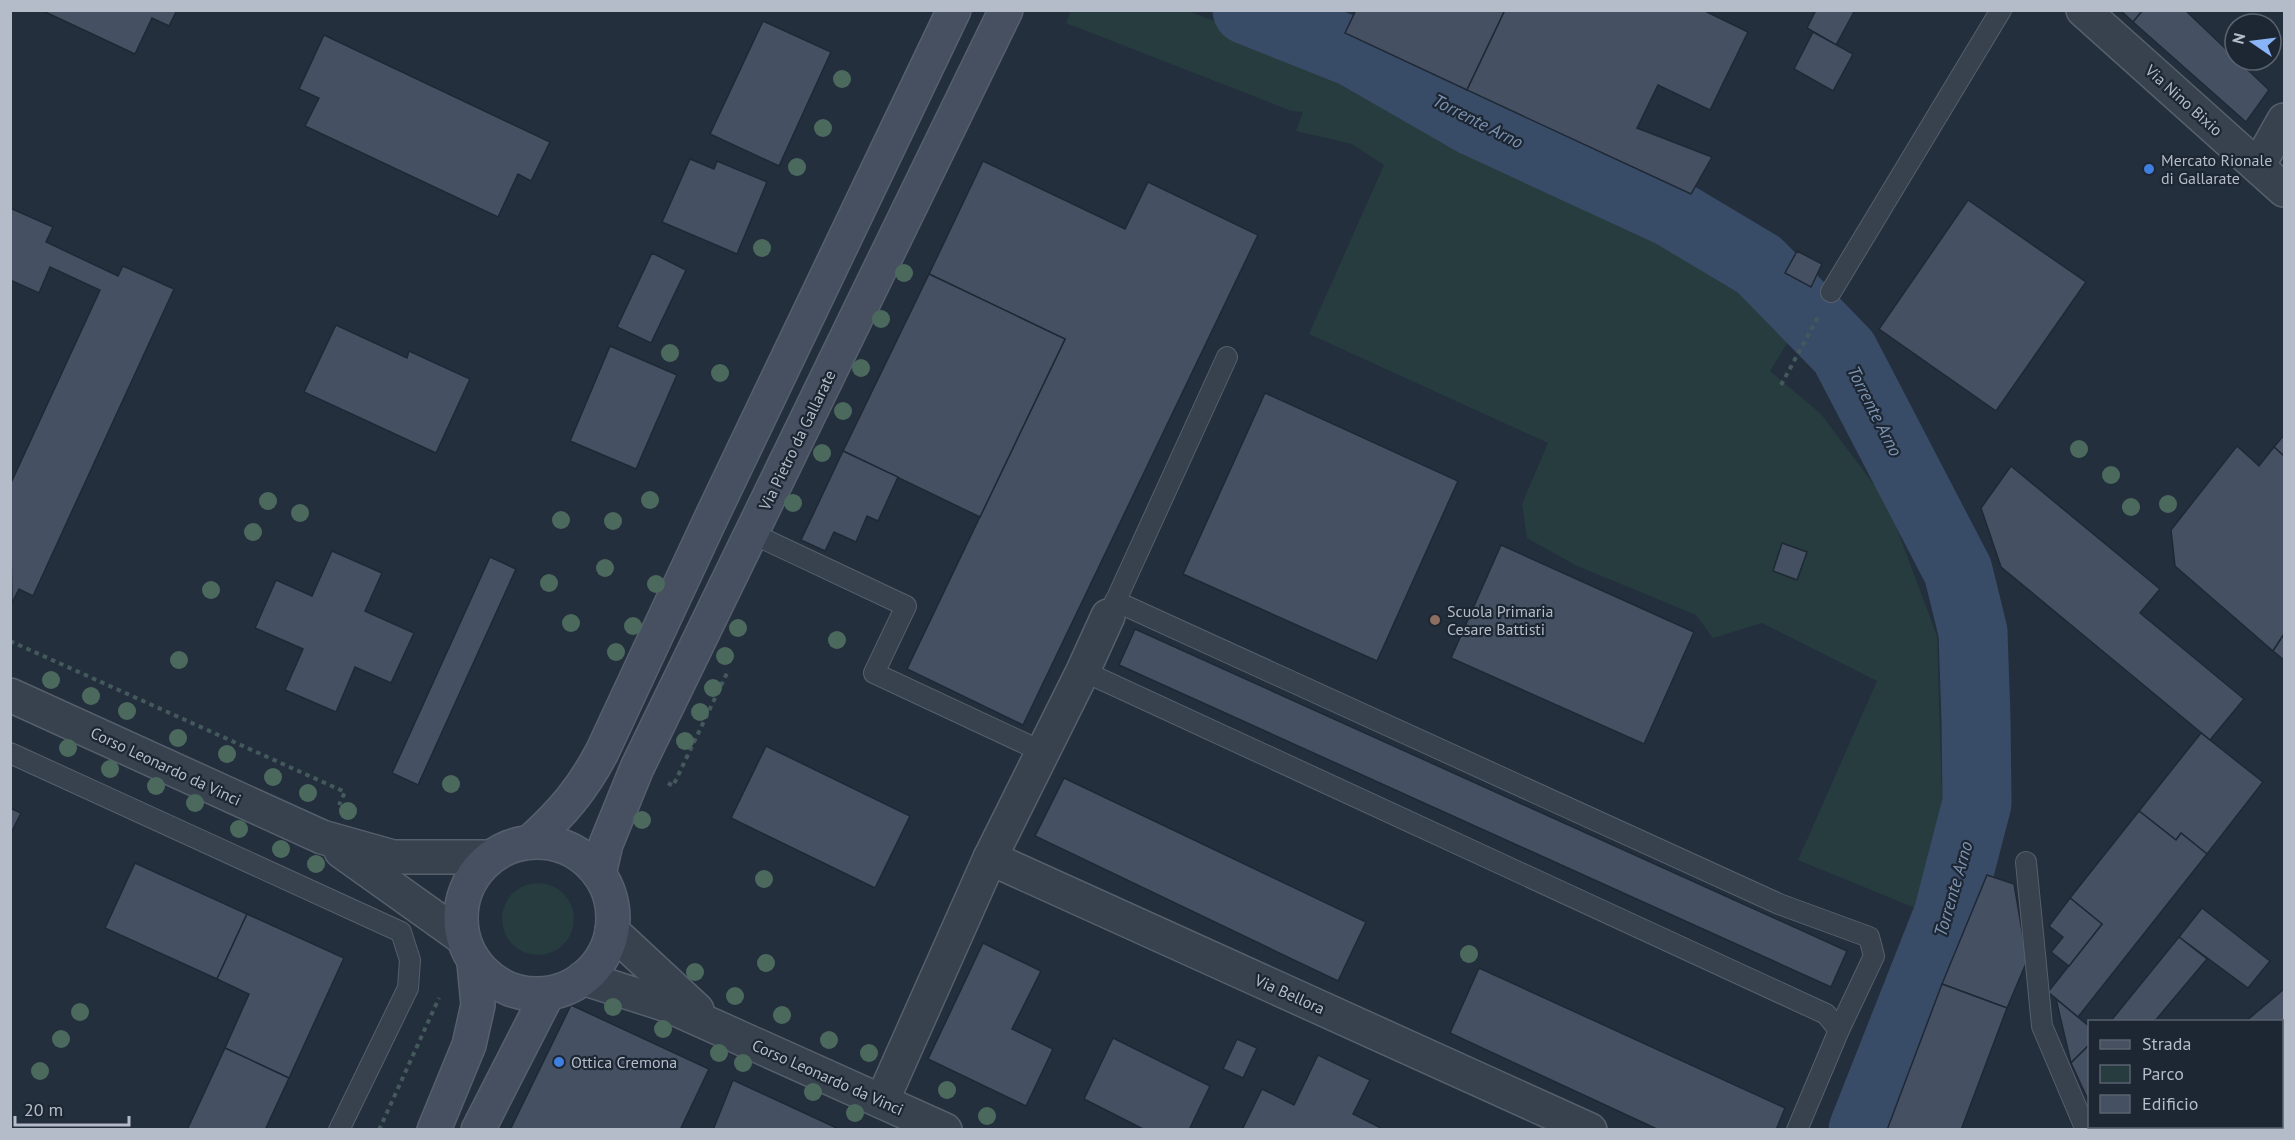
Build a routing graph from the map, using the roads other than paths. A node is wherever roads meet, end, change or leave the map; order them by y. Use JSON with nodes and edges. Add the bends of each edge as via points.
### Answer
{"nodes":[{"id":1,"x":954,"y":10,"type":"edge"},
{"id":2,"x":1006,"y":10,"type":"edge"},
{"id":3,"x":2001,"y":10,"type":"edge"},
{"id":4,"x":2083,"y":10,"type":"edge"},
{"id":5,"x":2284,"y":120,"type":"edge"},
{"id":6,"x":2258,"y":166,"type":"junction"},
{"id":7,"x":2284,"y":190,"type":"edge"},
{"id":8,"x":1831,"y":292,"type":"road end"},
{"id":9,"x":1227,"y":357,"type":"dead end"},
{"id":10,"x":751,"y":533,"type":"junction"},
{"id":11,"x":1112,"y":609,"type":"junction"},
{"id":12,"x":1083,"y":671,"type":"junction"},
{"id":13,"x":10,"y":695,"type":"edge"},
{"id":14,"x":1043,"y":752,"type":"junction"},
{"id":15,"x":10,"y":753,"type":"edge"},
{"id":16,"x":322,"y":837,"type":"junction"},
{"id":17,"x":530,"y":842,"type":"junction"},
{"id":18,"x":490,"y":857,"type":"junction"},
{"id":19,"x":990,"y":858,"type":"junction"},
{"id":20,"x":2026,"y":862,"type":"dead end"},
{"id":21,"x":599,"y":874,"type":"junction"},
{"id":22,"x":612,"y":931,"type":"junction"},
{"id":23,"x":468,"y":951,"type":"junction"},
{"id":24,"x":583,"y":978,"type":"junction"},
{"id":25,"x":547,"y":994,"type":"junction"},
{"id":26,"x":711,"y":1023,"type":"junction"},
{"id":27,"x":1839,"y":1030,"type":"junction"},
{"id":28,"x":882,"y":1101,"type":"junction"},
{"id":29,"x":339,"y":1130,"type":"edge"},
{"id":30,"x":434,"y":1130,"type":"edge"},
{"id":31,"x":478,"y":1130,"type":"edge"},
{"id":32,"x":945,"y":1130,"type":"edge"},
{"id":33,"x":1590,"y":1130,"type":"edge"},
{"id":34,"x":1797,"y":1130,"type":"edge"},
{"id":35,"x":2086,"y":1130,"type":"edge"}],
"edges":[{"from":1,"to":17,"type":"street","via":[[602,752],[562,813]]},
{"from":2,"to":10,"type":"street","name":"Via Pietro da Gallarate"},
{"from":3,"to":8,"type":"lane"},
{"from":4,"to":6,"type":"street","name":"Via Nino Bixio"},
{"from":5,"to":6,"type":"street"},
{"from":6,"to":7,"type":"street","name":"Via Nino Bixio"},
{"from":9,"to":11,"type":"lane"},
{"from":10,"to":14,"type":"lane","via":[[906,606],[874,673]]},
{"from":10,"to":21,"type":"street","name":"Via Pietro da Gallarate","via":[[637,768],[606,844]]},
{"from":11,"to":12,"type":"street"},
{"from":11,"to":27,"type":"lane","via":[[1779,904],[1869,937],[1874,956]]},
{"from":12,"to":14,"type":"street"},
{"from":12,"to":27,"type":"lane","via":[[1826,1014]]},
{"from":13,"to":16,"type":"street","name":"Corso Leonardo da Vinci"},
{"from":14,"to":19,"type":"street"},
{"from":15,"to":29,"type":"lane","via":[[401,932],[410,960],[408,988]]},
{"from":16,"to":18,"type":"street","name":"Corso Leonardo da Vinci","via":[[393,857]]},
{"from":16,"to":23,"type":"street","name":"Corso Leonardo da Vinci"},
{"from":17,"to":18,"type":"street"},
{"from":17,"to":21,"type":"street","via":[[565,847]]},
{"from":18,"to":23,"type":"street","via":[[468,884],[460,911]]},
{"from":19,"to":28,"type":"street"},
{"from":19,"to":33,"type":"street","name":"Via Bellora"},
{"from":20,"to":35,"type":"lane","via":[[2042,1026]]},
{"from":21,"to":22,"type":"street","via":[[612,905]]},
{"from":22,"to":24,"type":"street","via":[[603,956]]},
{"from":22,"to":26,"type":"street","name":"Corso Leonardo da Vinci"},
{"from":23,"to":25,"type":"street","via":[[505,988]]},
{"from":23,"to":30,"type":"street","via":[[478,1005],[469,1045]]},
{"from":24,"to":25,"type":"street","via":[[573,986]]},
{"from":24,"to":26,"type":"street","name":"Corso Leonardo da Vinci"},
{"from":25,"to":31,"type":"street"},
{"from":26,"to":28,"type":"street","name":"Corso Leonardo da Vinci"},
{"from":27,"to":34,"type":"lane"},
{"from":28,"to":32,"type":"street","name":"Corso Leonardo da Vinci"}]}
